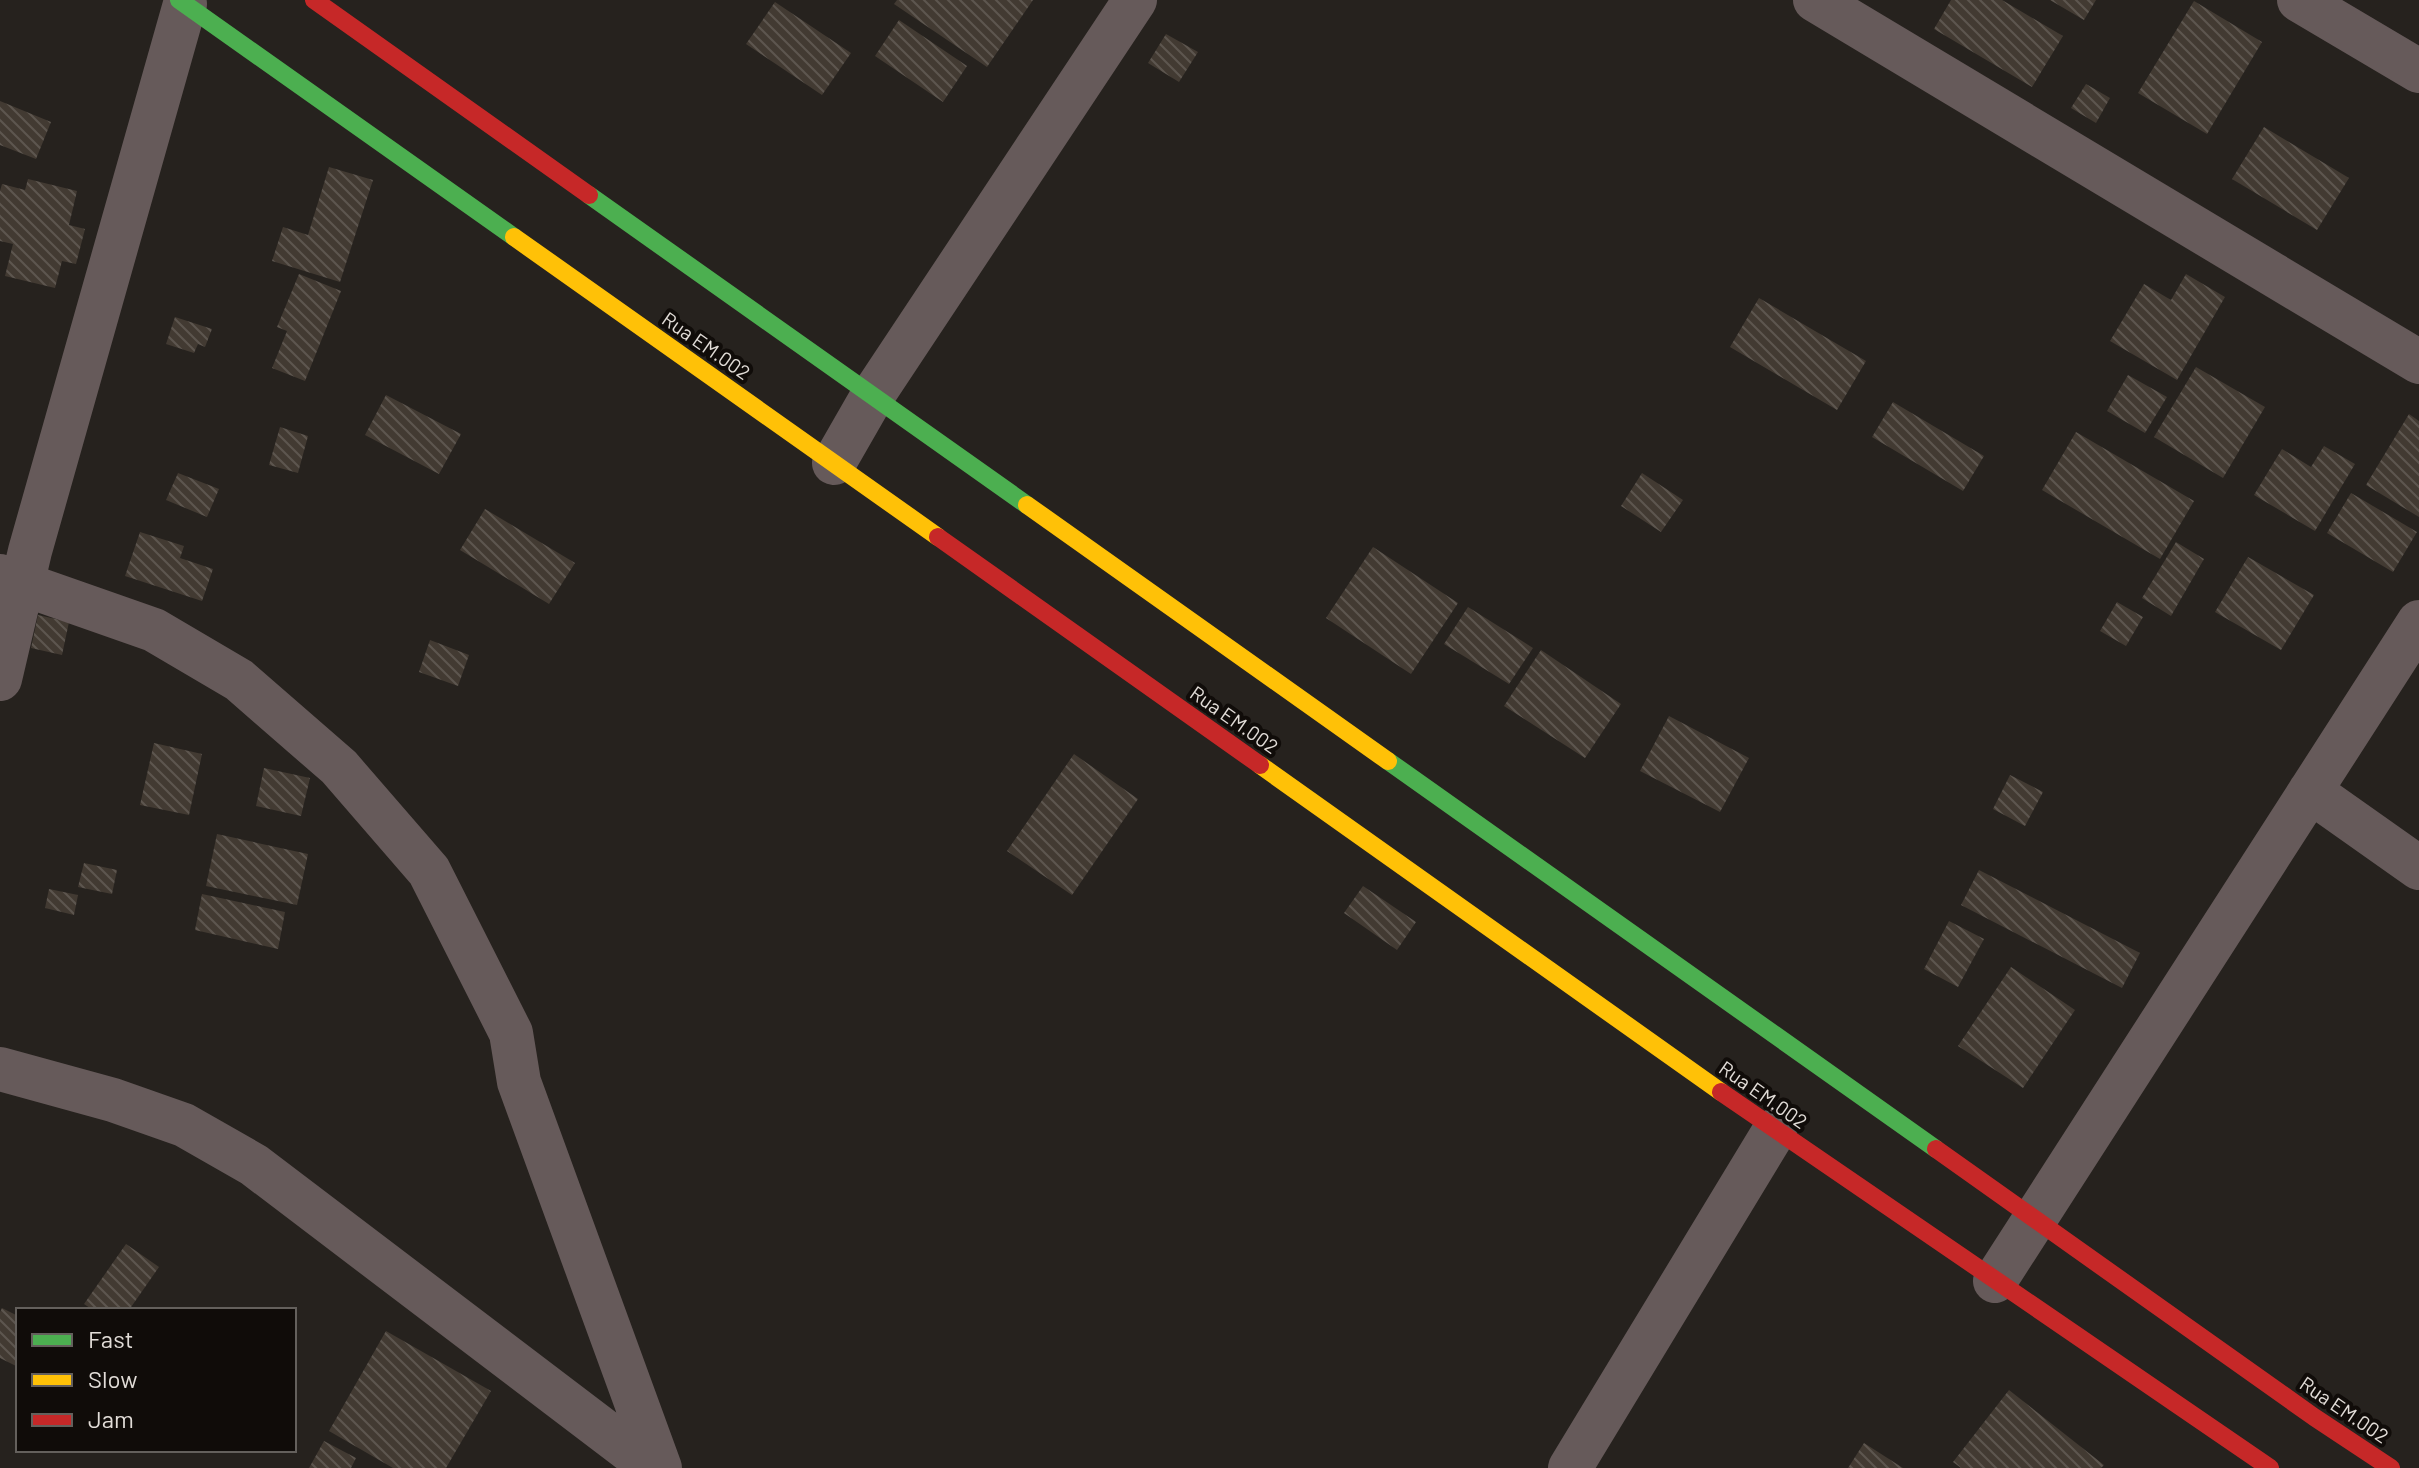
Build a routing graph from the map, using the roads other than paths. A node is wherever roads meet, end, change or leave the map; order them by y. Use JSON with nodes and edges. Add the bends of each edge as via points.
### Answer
{"nodes":[{"id":1,"x":314,"y":0,"type":"edge"},
{"id":2,"x":1135,"y":0,"type":"edge"},
{"id":3,"x":1815,"y":0,"type":"edge"},
{"id":4,"x":2299,"y":0,"type":"edge"},
{"id":5,"x":182,"y":2,"type":"edge"},
{"id":6,"x":2419,"y":71,"type":"edge"},
{"id":7,"x":2419,"y":362,"type":"edge"},
{"id":8,"x":873,"y":395,"type":"junction"},
{"id":9,"x":834,"y":463,"type":"junction"},
{"id":10,"x":12,"y":579,"type":"edge"},
{"id":11,"x":2419,"y":622,"type":"edge"},
{"id":12,"x":0,"y":679,"type":"edge"},
{"id":13,"x":2310,"y":791,"type":"junction"},
{"id":14,"x":2419,"y":868,"type":"edge"},
{"id":15,"x":0,"y":1069,"type":"edge"},
{"id":16,"x":1775,"y":1130,"type":"junction"},
{"id":17,"x":2035,"y":1219,"type":"junction"},
{"id":18,"x":1995,"y":1281,"type":"junction"},
{"id":19,"x":2244,"y":1461,"type":"edge"},
{"id":20,"x":653,"y":1468,"type":"edge"},
{"id":21,"x":660,"y":1468,"type":"edge"},
{"id":22,"x":1570,"y":1468,"type":"edge"},
{"id":23,"x":2391,"y":1468,"type":"edge"}],
"edges":[{"from":1,"to":8,"type":"street","name":"Rua EM.002"},
{"from":2,"to":8,"type":"street"},
{"from":3,"to":7,"type":"street"},
{"from":4,"to":6,"type":"street"},
{"from":5,"to":9,"type":"street","name":"Rua EM.002"},
{"from":5,"to":10,"type":"street"},
{"from":8,"to":9,"type":"street"},
{"from":8,"to":17,"type":"street","name":"Rua EM.002"},
{"from":9,"to":16,"type":"street","name":"Rua EM.002"},
{"from":10,"to":12,"type":"street"},
{"from":10,"to":21,"type":"street","via":[[154,630],[239,680],[339,767],[429,871],[511,1033],[519,1082]]},
{"from":11,"to":13,"type":"street"},
{"from":13,"to":14,"type":"street"},
{"from":13,"to":17,"type":"street"},
{"from":15,"to":20,"type":"street","via":[[184,1125],[254,1165]]},
{"from":16,"to":18,"type":"street","name":"Rua EM.002"},
{"from":16,"to":22,"type":"street"},
{"from":17,"to":18,"type":"street"},
{"from":17,"to":23,"type":"street","name":"Rua EM.002"},
{"from":18,"to":19,"type":"street","name":"Rua EM.002"}]}
